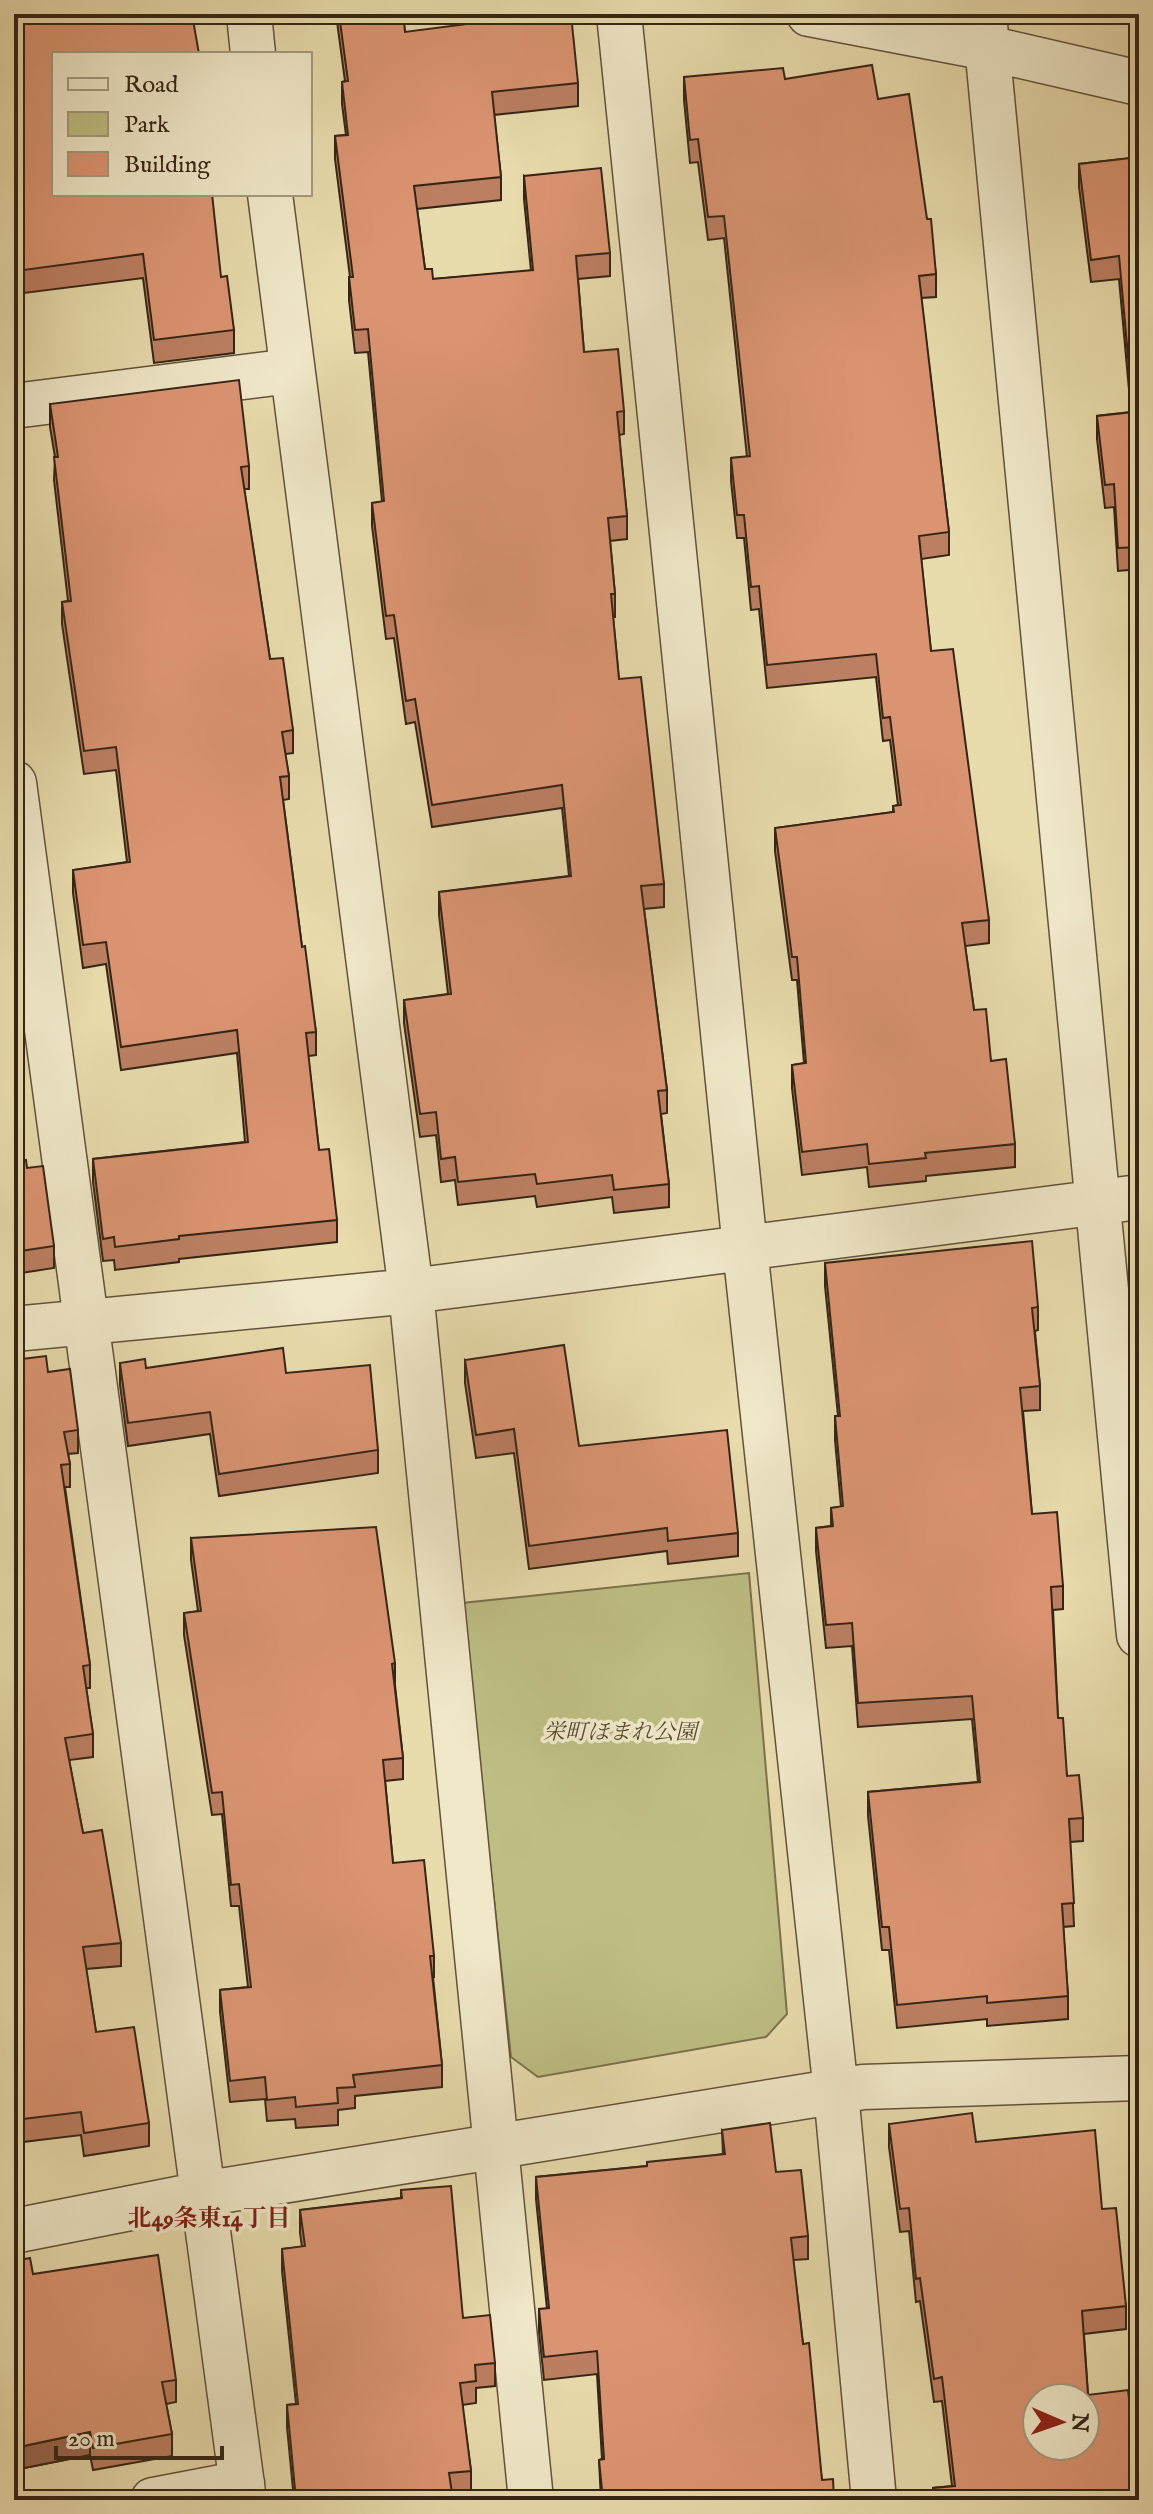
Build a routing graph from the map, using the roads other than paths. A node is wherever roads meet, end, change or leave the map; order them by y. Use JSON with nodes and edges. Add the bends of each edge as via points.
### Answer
{"nodes":[{"id":1,"x":249,"y":14,"type":"edge"},
{"id":2,"x":619,"y":14,"type":"edge"},
{"id":3,"x":809,"y":14,"type":"edge"},
{"id":4,"x":986,"y":31,"type":"edge"},
{"id":5,"x":253,"y":52,"type":"edge"},
{"id":6,"x":1139,"y":83,"type":"edge"},
{"id":7,"x":270,"y":196,"type":"edge"},
{"id":8,"x":291,"y":371,"type":"junction"},
{"id":9,"x":14,"y":406,"type":"edge"},
{"id":10,"x":14,"y":783,"type":"edge"},
{"id":11,"x":1119,"y":1200,"type":"edge"},
{"id":12,"x":745,"y":1248,"type":"junction"},
{"id":13,"x":411,"y":1291,"type":"junction"},
{"id":14,"x":88,"y":1320,"type":"junction"},
{"id":15,"x":14,"y":1329,"type":"edge"},
{"id":16,"x":1139,"y":1635,"type":"edge"},
{"id":17,"x":1139,"y":2078,"type":"edge"},
{"id":18,"x":836,"y":2092,"type":"junction"},
{"id":19,"x":495,"y":2146,"type":"junction"},
{"id":20,"x":202,"y":2194,"type":"junction"},
{"id":21,"x":14,"y":2231,"type":"edge"},
{"id":22,"x":243,"y":2492,"type":"edge"},
{"id":23,"x":153,"y":2500,"type":"edge"},
{"id":24,"x":531,"y":2500,"type":"edge"},
{"id":25,"x":874,"y":2500,"type":"edge"}],
"edges":[{"from":1,"to":5,"type":"street"},
{"from":2,"to":12,"type":"street"},
{"from":3,"to":4,"type":"street"},
{"from":4,"to":6,"type":"street"},
{"from":4,"to":11,"type":"street"},
{"from":7,"to":8,"type":"street"},
{"from":8,"to":9,"type":"street"},
{"from":8,"to":13,"type":"street"},
{"from":10,"to":14,"type":"street"},
{"from":11,"to":12,"type":"street"},
{"from":11,"to":16,"type":"street"},
{"from":12,"to":13,"type":"street"},
{"from":12,"to":18,"type":"street"},
{"from":13,"to":14,"type":"street"},
{"from":13,"to":19,"type":"street"},
{"from":14,"to":15,"type":"street"},
{"from":14,"to":20,"type":"street"},
{"from":17,"to":18,"type":"street"},
{"from":18,"to":19,"type":"street"},
{"from":18,"to":25,"type":"street"},
{"from":19,"to":20,"type":"street"},
{"from":19,"to":24,"type":"street"},
{"from":20,"to":21,"type":"street"},
{"from":20,"to":22,"type":"street"},
{"from":22,"to":23,"type":"street"}]}
